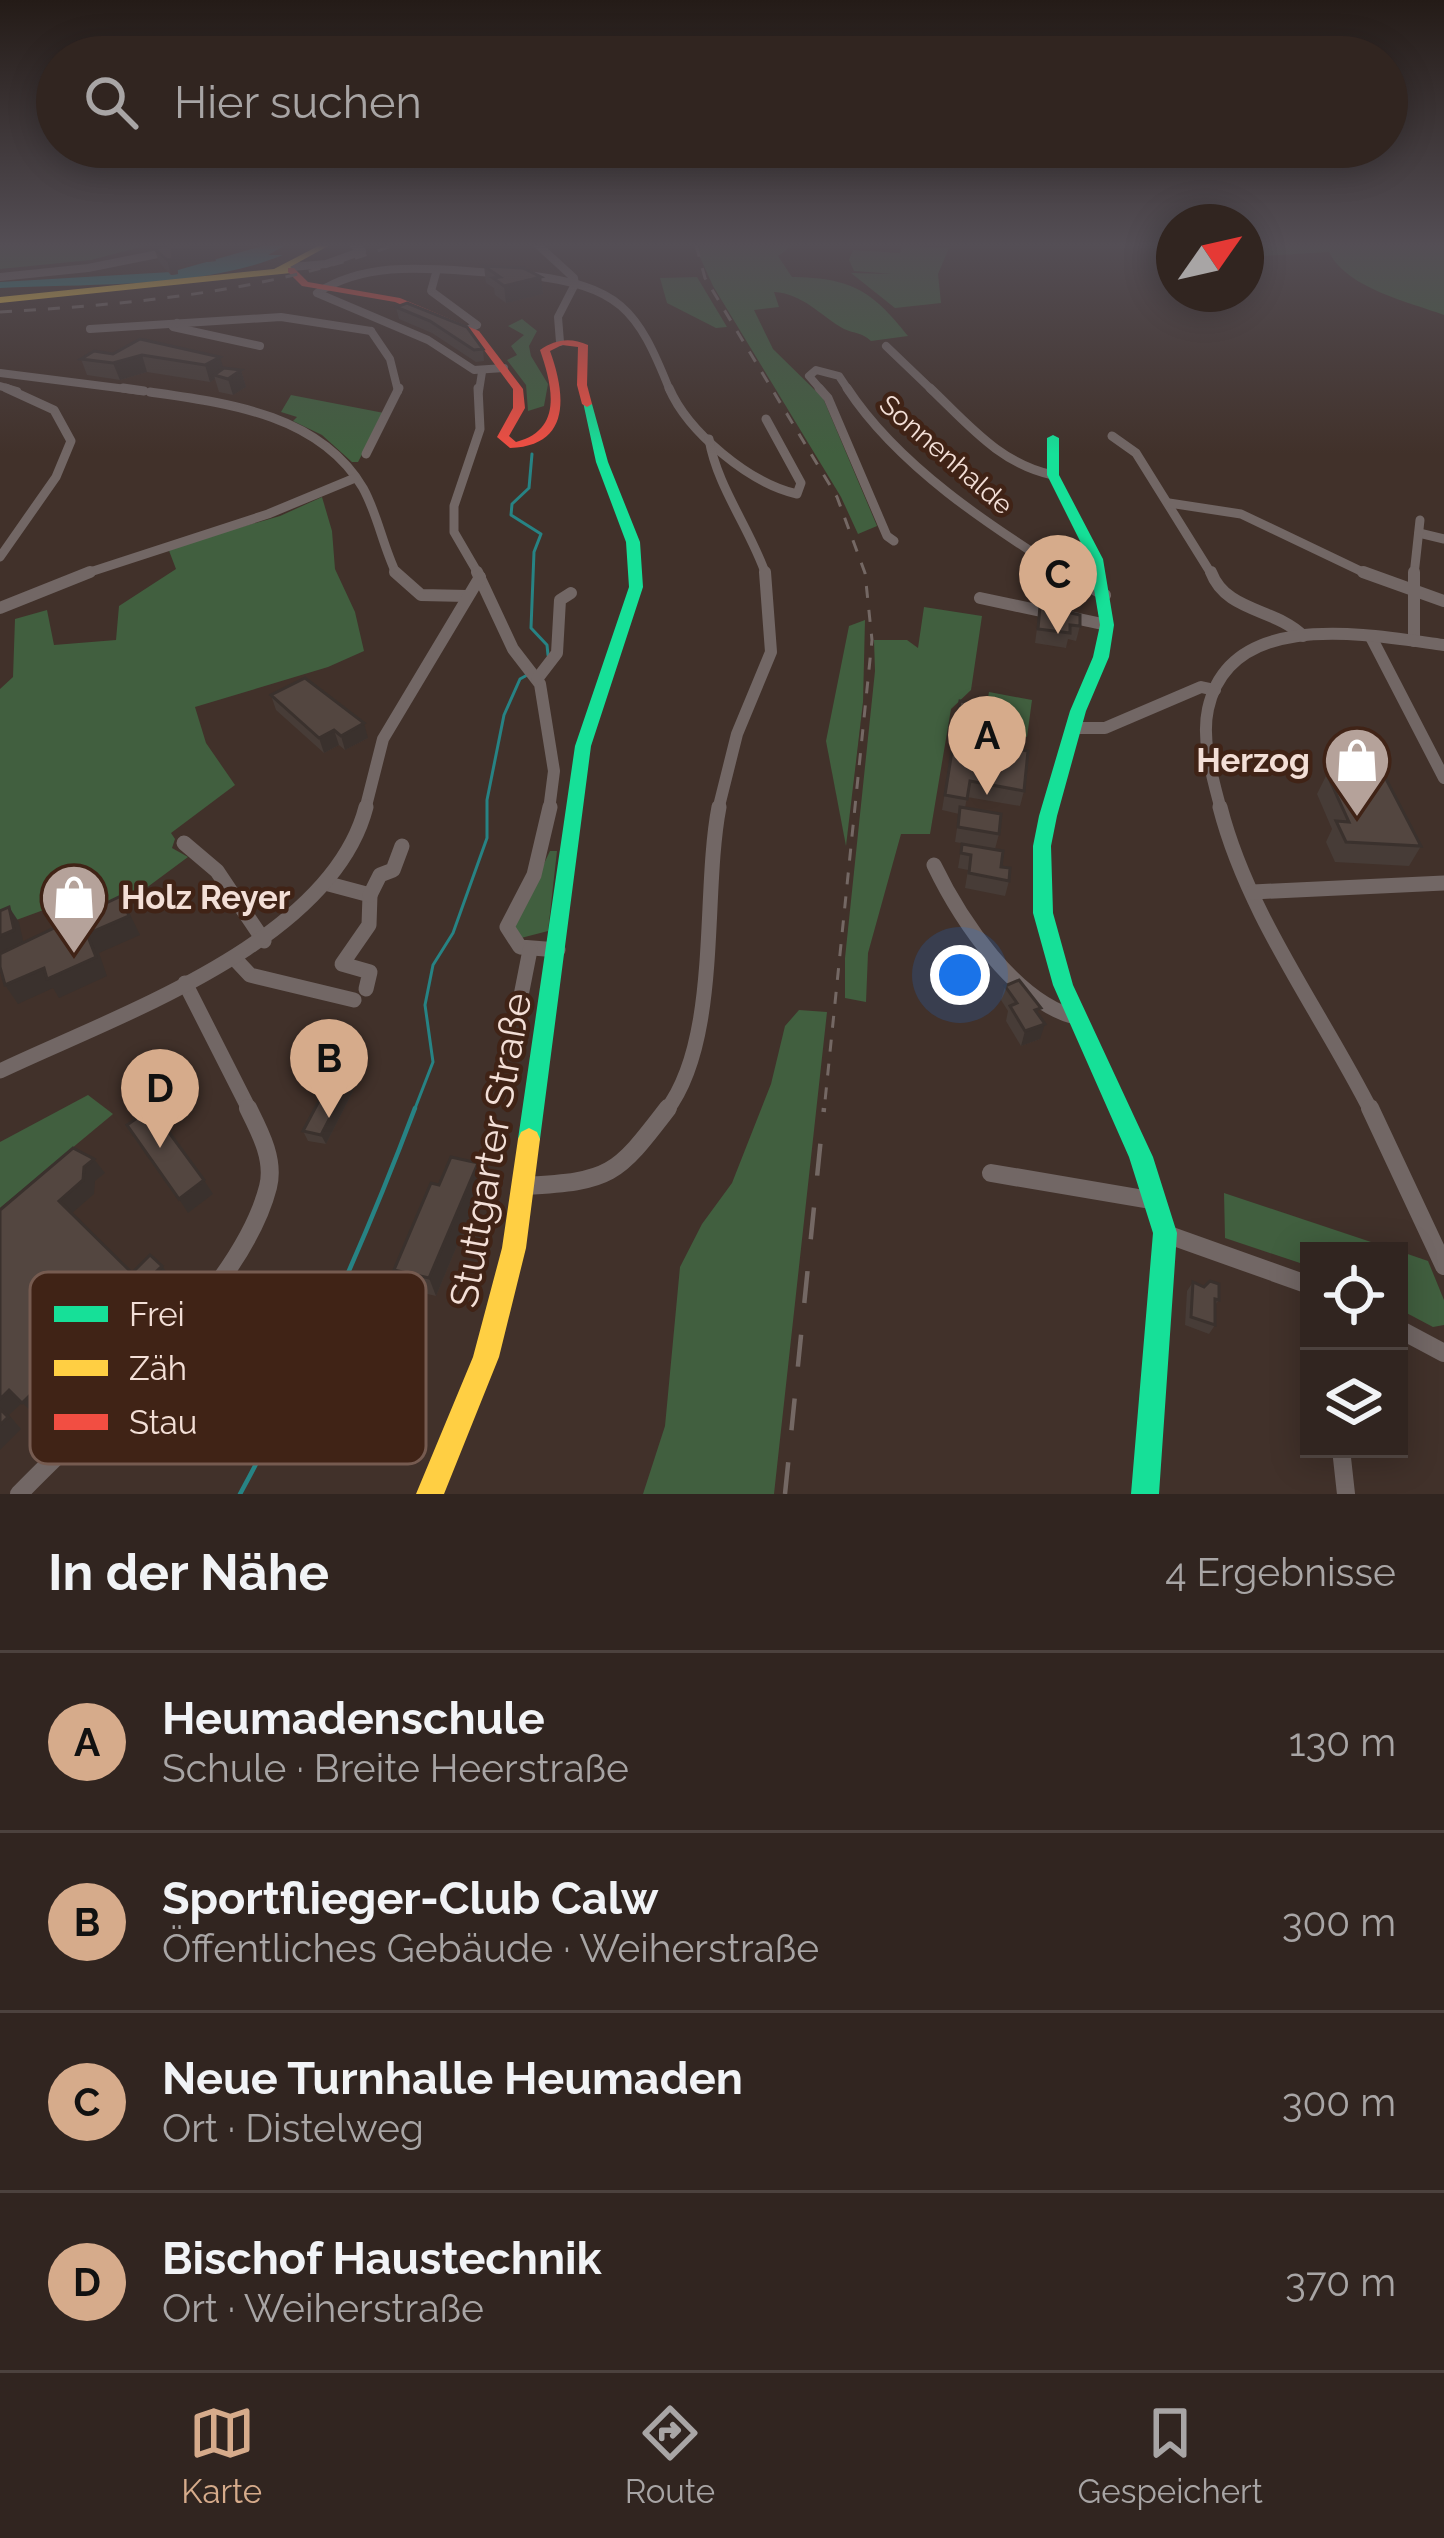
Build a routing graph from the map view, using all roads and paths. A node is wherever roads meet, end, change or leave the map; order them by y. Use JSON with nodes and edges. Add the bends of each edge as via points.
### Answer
{"nodes":[{"id":1,"x":362,"y":315,"type":"edge"},
{"id":2,"x":434,"y":315,"type":"edge"},
{"id":3,"x":463,"y":315,"type":"edge"},
{"id":4,"x":559,"y":315,"type":"edge"},
{"id":5,"x":633,"y":315,"type":"edge"},
{"id":6,"x":220,"y":319,"type":"junction"},
{"id":7,"x":382,"y":323,"type":"junction"},
{"id":8,"x":90,"y":328,"type":"dead end"},
{"id":9,"x":469,"y":328,"type":"junction"},
{"id":10,"x":371,"y":332,"type":"junction"},
{"id":11,"x":560,"y":342,"type":"junction"},
{"id":12,"x":260,"y":346,"type":"dead end"},
{"id":13,"x":886,"y":346,"type":"dead end"},
{"id":14,"x":504,"y":368,"type":"junction"},
{"id":15,"x":482,"y":372,"type":"junction"},
{"id":16,"x":0,"y":373,"type":"edge"},
{"id":17,"x":0,"y":386,"type":"edge"},
{"id":18,"x":766,"y":419,"type":"dead end"},
{"id":19,"x":1112,"y":436,"type":"dead end"},
{"id":20,"x":1053,"y":437,"type":"dead end"},
{"id":21,"x":709,"y":439,"type":"junction"},
{"id":22,"x":367,"y":454,"type":"dead end"},
{"id":23,"x":1054,"y":475,"type":"junction"},
{"id":24,"x":355,"y":478,"type":"junction"},
{"id":25,"x":1169,"y":503,"type":"junction"},
{"id":26,"x":1444,"y":539,"type":"edge"},
{"id":27,"x":894,"y":541,"type":"dead end"},
{"id":28,"x":0,"y":557,"type":"edge"},
{"id":29,"x":480,"y":577,"type":"junction"},
{"id":30,"x":571,"y":592,"type":"dead end"},
{"id":31,"x":1412,"y":595,"type":"junction"},
{"id":32,"x":467,"y":596,"type":"junction"},
{"id":33,"x":1105,"y":596,"type":"junction"},
{"id":34,"x":980,"y":598,"type":"dead end"},
{"id":35,"x":1444,"y":602,"type":"edge"},
{"id":36,"x":0,"y":608,"type":"edge"},
{"id":37,"x":1107,"y":625,"type":"junction"},
{"id":38,"x":1304,"y":636,"type":"junction"},
{"id":39,"x":1371,"y":637,"type":"junction"},
{"id":40,"x":1414,"y":641,"type":"junction"},
{"id":41,"x":1443,"y":647,"type":"edge"},
{"id":42,"x":534,"y":675,"type":"junction"},
{"id":43,"x":1214,"y":690,"type":"junction"},
{"id":44,"x":1073,"y":728,"type":"junction"},
{"id":45,"x":1444,"y":778,"type":"edge"},
{"id":46,"x":184,"y":843,"type":"dead end"},
{"id":47,"x":403,"y":846,"type":"dead end"},
{"id":48,"x":934,"y":865,"type":"dead end"},
{"id":49,"x":1444,"y":883,"type":"edge"},
{"id":50,"x":325,"y":884,"type":"junction"},
{"id":51,"x":1252,"y":892,"type":"junction"},
{"id":52,"x":370,"y":895,"type":"junction"},
{"id":53,"x":264,"y":941,"type":"junction"},
{"id":54,"x":530,"y":950,"type":"junction"},
{"id":55,"x":558,"y":950,"type":"junction"},
{"id":56,"x":235,"y":958,"type":"junction"},
{"id":57,"x":185,"y":983,"type":"junction"},
{"id":58,"x":518,"y":1016,"type":"dead end"},
{"id":59,"x":1078,"y":1018,"type":"junction"},
{"id":60,"x":0,"y":1071,"type":"edge"},
{"id":61,"x":992,"y":1173,"type":"dead end"},
{"id":62,"x":525,"y":1186,"type":"junction"},
{"id":63,"x":1157,"y":1202,"type":"junction"},
{"id":64,"x":1165,"y":1233,"type":"junction"},
{"id":65,"x":1444,"y":1265,"type":"edge"},
{"id":66,"x":225,"y":1272,"type":"edge"},
{"id":67,"x":1300,"y":1282,"type":"edge"},
{"id":68,"x":1408,"y":1334,"type":"edge"},
{"id":69,"x":1444,"y":1353,"type":"edge"},
{"id":70,"x":1341,"y":1458,"type":"edge"},
{"id":71,"x":48,"y":1464,"type":"edge"},
{"id":72,"x":19,"y":1494,"type":"edge"},
{"id":73,"x":430,"y":1494,"type":"edge"},
{"id":74,"x":1145,"y":1494,"type":"edge"},
{"id":75,"x":1346,"y":1494,"type":"edge"}],
"edges":[{"from":1,"to":7,"type":"street"},
{"from":2,"to":9,"type":"main road"},
{"from":3,"to":9,"type":"street","via":[[477,325]]},
{"from":4,"to":11,"type":"street"},
{"from":5,"to":21,"type":"street","via":[[677,407]]},
{"from":6,"to":8,"type":"street"},
{"from":6,"to":10,"type":"street","via":[[311,318]]},
{"from":6,"to":12,"type":"street","via":[[173,326]]},
{"from":7,"to":10,"type":"street"},
{"from":7,"to":15,"type":"street"},
{"from":9,"to":14,"type":"main road"},
{"from":10,"to":22,"type":"street","via":[[399,388]]},
{"from":11,"to":14,"type":"main road","via":[[545,350],[558,390],[539,443],[505,442],[520,400]]},
{"from":11,"to":55,"type":"main road","name":"Stuttgarter Straße","via":[[585,348],[580,374],[590,424],[638,568],[583,746]]},
{"from":13,"to":23,"type":"street","via":[[1004,458]]},
{"from":14,"to":15,"type":"street"},
{"from":15,"to":29,"type":"street","via":[[480,430],[452,519]]},
{"from":16,"to":24,"type":"street","via":[[232,406],[291,425]]},
{"from":17,"to":28,"type":"street","via":[[46,403],[64,420],[70,441],[56,477]]},
{"from":18,"to":21,"type":"street","via":[[801,483],[797,494],[777,490]]},
{"from":19,"to":25,"type":"street","via":[[1136,453]]},
{"from":20,"to":23,"type":"main road"},
{"from":21,"to":62,"type":"street","via":[[712,464],[768,581],[771,652],[719,800],[694,1045],[672,1103],[626,1162],[591,1182]]},
{"from":23,"to":33,"type":"main road"},
{"from":24,"to":32,"type":"street","via":[[398,578],[421,596]]},
{"from":24,"to":36,"type":"street","via":[[276,514],[64,578]]},
{"from":25,"to":31,"type":"street","via":[[1229,512],[1328,550]]},
{"from":25,"to":38,"type":"street","via":[[1221,592]]},
{"from":26,"to":31,"type":"street","via":[[1420,526]]},
{"from":27,"to":33,"type":"street","name":"Sonnenhalde","via":[[828,398],[809,376],[816,370],[839,376],[864,413],[981,516]]},
{"from":29,"to":32,"type":"street"},
{"from":29,"to":42,"type":"street"},
{"from":30,"to":42,"type":"street","via":[[558,609],[561,652],[549,672]]},
{"from":31,"to":35,"type":"street"},
{"from":31,"to":40,"type":"street"},
{"from":32,"to":50,"type":"street","via":[[382,740],[362,821]]},
{"from":33,"to":37,"type":"main road"},
{"from":34,"to":37,"type":"street"},
{"from":37,"to":44,"type":"main road"},
{"from":38,"to":39,"type":"street"},
{"from":38,"to":43,"type":"street","via":[[1242,656]]},
{"from":39,"to":40,"type":"street"},
{"from":39,"to":45,"type":"street"},
{"from":40,"to":41,"type":"street"},
{"from":42,"to":54,"type":"street","via":[[551,738],[554,791],[534,875],[507,927]]},
{"from":43,"to":44,"type":"street","via":[[1201,687],[1106,728]]},
{"from":43,"to":51,"type":"street","via":[[1205,744],[1212,786]]},
{"from":44,"to":59,"type":"main road","via":[[1048,816],[1041,888],[1058,970]]},
{"from":46,"to":53,"type":"street","via":[[217,872]]},
{"from":47,"to":52,"type":"street"},
{"from":48,"to":59,"type":"street","via":[[992,960]]},
{"from":49,"to":51,"type":"street"},
{"from":50,"to":52,"type":"street"},
{"from":50,"to":53,"type":"street"},
{"from":51,"to":65,"type":"street"},
{"from":52,"to":56,"type":"street","via":[[369,926],[342,964],[370,972],[360,995],[250,975]]},
{"from":53,"to":56,"type":"street"},
{"from":54,"to":55,"type":"street","name":"Stuttgarter Straße"},
{"from":54,"to":58,"type":"street","name":"Stuttgarter Straße"},
{"from":55,"to":62,"type":"main road","name":"Stuttgarter Straße"},
{"from":56,"to":57,"type":"street"},
{"from":57,"to":60,"type":"street"},
{"from":57,"to":66,"type":"street","via":[[265,1142],[269,1184],[253,1231]]},
{"from":59,"to":63,"type":"main road"},
{"from":61,"to":63,"type":"street"},
{"from":62,"to":73,"type":"main road","name":"Stuttgarter Straße","via":[[485,1357]]},
{"from":63,"to":64,"type":"main road"},
{"from":64,"to":67,"type":"street"},
{"from":64,"to":74,"type":"main road"},
{"from":68,"to":69,"type":"street"},
{"from":70,"to":75,"type":"street"},
{"from":71,"to":72,"type":"street"}]}
